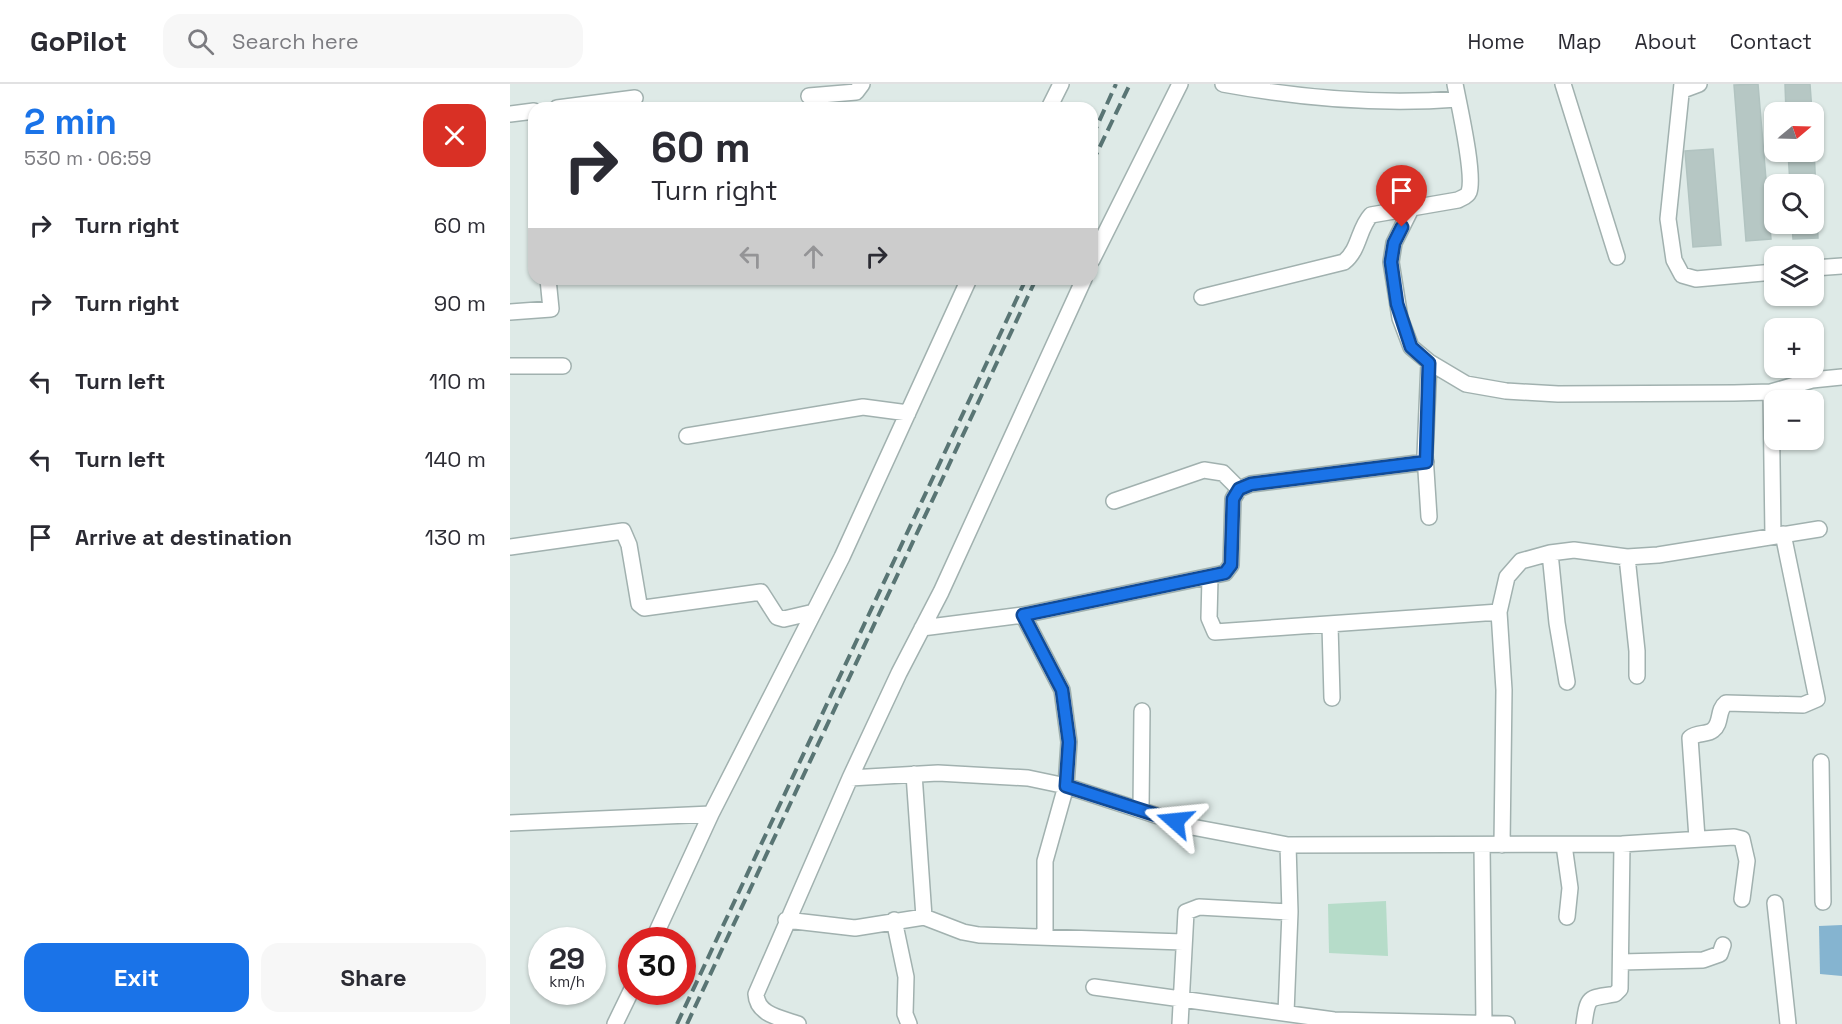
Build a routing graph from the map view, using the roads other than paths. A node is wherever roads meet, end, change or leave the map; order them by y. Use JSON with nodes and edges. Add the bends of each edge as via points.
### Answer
{"nodes":[{"id":1,"x":862,"y":84,"type":"edge"},
{"id":2,"x":1060,"y":84,"type":"edge"},
{"id":3,"x":1180,"y":84,"type":"edge"},
{"id":4,"x":1223,"y":84,"type":"edge"},
{"id":5,"x":1563,"y":84,"type":"edge"},
{"id":6,"x":1699,"y":84,"type":"edge"},
{"id":7,"x":1683,"y":87,"type":"edge"},
{"id":8,"x":1456,"y":91,"type":"edge"},
{"id":9,"x":635,"y":96,"type":"edge"},
{"id":10,"x":809,"y":96,"type":"dead end"},
{"id":11,"x":596,"y":102,"type":"edge"},
{"id":12,"x":1052,"y":102,"type":"edge"},
{"id":13,"x":528,"y":112,"type":"edge"},
{"id":14,"x":510,"y":114,"type":"edge"},
{"id":15,"x":1412,"y":207,"type":"junction"},
{"id":16,"x":1098,"y":248,"type":"edge"},
{"id":17,"x":1617,"y":257,"type":"dead end"},
{"id":18,"x":1842,"y":266,"type":"edge"},
{"id":19,"x":1824,"y":267,"type":"edge"},
{"id":20,"x":1764,"y":273,"type":"edge"},
{"id":21,"x":549,"y":285,"type":"edge"},
{"id":22,"x":966,"y":285,"type":"edge"},
{"id":23,"x":1081,"y":285,"type":"edge"},
{"id":24,"x":1202,"y":297,"type":"dead end"},
{"id":25,"x":510,"y":312,"type":"edge"},
{"id":26,"x":1429,"y":363,"type":"junction"},
{"id":27,"x":510,"y":366,"type":"edge"},
{"id":28,"x":563,"y":366,"type":"dead end"},
{"id":29,"x":1842,"y":376,"type":"edge"},
{"id":30,"x":1778,"y":390,"type":"edge"},
{"id":31,"x":1764,"y":392,"type":"edge"},
{"id":32,"x":908,"y":413,"type":"junction"},
{"id":33,"x":687,"y":436,"type":"dead end"},
{"id":34,"x":1774,"y":450,"type":"edge"},
{"id":35,"x":1426,"y":462,"type":"junction"},
{"id":36,"x":1239,"y":489,"type":"junction"},
{"id":37,"x":1114,"y":501,"type":"dead end"},
{"id":38,"x":1429,"y":517,"type":"dead end"},
{"id":39,"x":1819,"y":529,"type":"dead end"},
{"id":40,"x":1778,"y":535,"type":"junction"},
{"id":41,"x":510,"y":547,"type":"edge"},
{"id":42,"x":1550,"y":553,"type":"junction"},
{"id":43,"x":1628,"y":557,"type":"junction"},
{"id":44,"x":1210,"y":578,"type":"junction"},
{"id":45,"x":814,"y":612,"type":"junction"},
{"id":46,"x":1499,"y":612,"type":"junction"},
{"id":47,"x":1023,"y":615,"type":"junction"},
{"id":48,"x":1330,"y":626,"type":"junction"},
{"id":49,"x":922,"y":628,"type":"junction"},
{"id":50,"x":1637,"y":676,"type":"dead end"},
{"id":51,"x":1568,"y":682,"type":"dead end"},
{"id":52,"x":1332,"y":698,"type":"dead end"},
{"id":53,"x":1142,"y":711,"type":"dead end"},
{"id":54,"x":1821,"y":762,"type":"dead end"},
{"id":55,"x":914,"y":774,"type":"junction"},
{"id":56,"x":850,"y":778,"type":"junction"},
{"id":57,"x":1066,"y":786,"type":"junction"},
{"id":58,"x":1141,"y":810,"type":"junction"},
{"id":59,"x":711,"y":814,"type":"junction"},
{"id":60,"x":510,"y":824,"type":"edge"},
{"id":61,"x":1697,"y":838,"type":"junction"},
{"id":62,"x":1482,"y":844,"type":"junction"},
{"id":63,"x":1622,"y":844,"type":"junction"},
{"id":64,"x":1287,"y":845,"type":"junction"},
{"id":65,"x":1502,"y":845,"type":"junction"},
{"id":66,"x":1564,"y":845,"type":"junction"},
{"id":67,"x":1742,"y":899,"type":"dead end"},
{"id":68,"x":1823,"y":902,"type":"dead end"},
{"id":69,"x":1775,"y":903,"type":"dead end"},
{"id":70,"x":1290,"y":912,"type":"junction"},
{"id":71,"x":924,"y":917,"type":"junction"},
{"id":72,"x":1568,"y":917,"type":"dead end"},
{"id":73,"x":786,"y":920,"type":"junction"},
{"id":74,"x":894,"y":920,"type":"junction"},
{"id":75,"x":659,"y":927,"type":"edge"},
{"id":76,"x":1046,"y":937,"type":"junction"},
{"id":77,"x":1183,"y":942,"type":"junction"},
{"id":78,"x":1723,"y":945,"type":"dead end"},
{"id":79,"x":1621,"y":962,"type":"junction"},
{"id":80,"x":1094,"y":987,"type":"dead end"},
{"id":81,"x":1181,"y":999,"type":"junction"},
{"id":82,"x":624,"y":1005,"type":"edge"},
{"id":83,"x":1286,"y":1013,"type":"junction"},
{"id":84,"x":1341,"y":1022,"type":"edge"},
{"id":85,"x":1372,"y":1023,"type":"edge"},
{"id":86,"x":1484,"y":1023,"type":"edge"},
{"id":87,"x":615,"y":1024,"type":"edge"},
{"id":88,"x":798,"y":1024,"type":"edge"},
{"id":89,"x":909,"y":1024,"type":"edge"},
{"id":90,"x":1180,"y":1024,"type":"edge"},
{"id":91,"x":1507,"y":1024,"type":"edge"},
{"id":92,"x":1584,"y":1024,"type":"edge"},
{"id":93,"x":1788,"y":1024,"type":"edge"}],
"edges":[{"from":1,"to":10,"type":"street","via":[[856,92]]},
{"from":2,"to":12,"type":"street"},
{"from":3,"to":16,"type":"street"},
{"from":4,"to":8,"type":"street","via":[[1270,93],[1360,99],[1428,101]]},
{"from":5,"to":17,"type":"street"},
{"from":6,"to":7,"type":"street"},
{"from":7,"to":20,"type":"street","via":[[1668,219],[1674,260],[1682,275],[1696,279]]},
{"from":8,"to":15,"type":"street","via":[[1470,189],[1467,196],[1458,200]]},
{"from":9,"to":11,"type":"street"},
{"from":13,"to":14,"type":"street"},
{"from":15,"to":24,"type":"street","via":[[1371,214],[1363,224],[1353,255],[1344,262]]},
{"from":15,"to":26,"type":"street","via":[[1394,243],[1391,262],[1400,318],[1411,347]]},
{"from":18,"to":19,"type":"street"},
{"from":21,"to":25,"type":"street","via":[[551,309]]},
{"from":22,"to":32,"type":"street"},
{"from":23,"to":49,"type":"street"},
{"from":26,"to":31,"type":"street","via":[[1466,384],[1506,391]]},
{"from":26,"to":35,"type":"street"},
{"from":27,"to":28,"type":"street"},
{"from":29,"to":30,"type":"street"},
{"from":32,"to":33,"type":"street","via":[[863,407]]},
{"from":32,"to":45,"type":"street"},
{"from":34,"to":40,"type":"street"},
{"from":35,"to":36,"type":"street","via":[[1251,484]]},
{"from":35,"to":38,"type":"street"},
{"from":36,"to":37,"type":"street","via":[[1223,473],[1204,470]]},
{"from":36,"to":44,"type":"street","via":[[1233,499],[1231,565],[1225,573]]},
{"from":39,"to":40,"type":"street"},
{"from":40,"to":43,"type":"street"},
{"from":40,"to":61,"type":"street","via":[[1817,699],[1803,705],[1726,703],[1712,731],[1690,738]]},
{"from":41,"to":45,"type":"street","via":[[623,531],[639,604],[644,608],[761,592],[777,617]]},
{"from":42,"to":43,"type":"street","via":[[1594,551]]},
{"from":42,"to":46,"type":"street","via":[[1521,561],[1507,577]]},
{"from":42,"to":51,"type":"street"},
{"from":43,"to":50,"type":"street"},
{"from":44,"to":47,"type":"street","via":[[1172,582]]},
{"from":44,"to":48,"type":"street","via":[[1209,618],[1215,632]]},
{"from":45,"to":59,"type":"street"},
{"from":46,"to":48,"type":"street"},
{"from":46,"to":65,"type":"street","via":[[1504,690]]},
{"from":47,"to":49,"type":"street"},
{"from":47,"to":57,"type":"street","via":[[1062,690],[1069,742]]},
{"from":48,"to":52,"type":"street"},
{"from":49,"to":56,"type":"street"},
{"from":53,"to":58,"type":"street"},
{"from":54,"to":68,"type":"street"},
{"from":55,"to":56,"type":"street"},
{"from":55,"to":57,"type":"street","via":[[1028,778]]},
{"from":55,"to":71,"type":"street"},
{"from":56,"to":73,"type":"street"},
{"from":57,"to":58,"type":"street"},
{"from":57,"to":76,"type":"street","via":[[1045,861]]},
{"from":58,"to":64,"type":"street","via":[[1192,827]]},
{"from":59,"to":60,"type":"street"},
{"from":59,"to":75,"type":"street"},
{"from":61,"to":63,"type":"street"},
{"from":61,"to":67,"type":"street","via":[[1742,838],[1747,861]]},
{"from":62,"to":64,"type":"street"},
{"from":62,"to":65,"type":"street"},
{"from":62,"to":86,"type":"street"},
{"from":63,"to":66,"type":"street"},
{"from":63,"to":79,"type":"street"},
{"from":64,"to":70,"type":"street"},
{"from":65,"to":66,"type":"street"},
{"from":66,"to":72,"type":"street","via":[[1570,888]]},
{"from":69,"to":93,"type":"street"},
{"from":70,"to":77,"type":"street","via":[[1191,909],[1184,918]]},
{"from":70,"to":83,"type":"street"},
{"from":71,"to":74,"type":"street"},
{"from":71,"to":76,"type":"street","via":[[963,932]]},
{"from":73,"to":74,"type":"street","via":[[843,928]]},
{"from":73,"to":88,"type":"street","via":[[756,994],[756,1004],[761,1010]]},
{"from":74,"to":89,"type":"street","via":[[906,977],[905,1014]]},
{"from":76,"to":77,"type":"street"},
{"from":77,"to":81,"type":"street"},
{"from":78,"to":79,"type":"street","via":[[1720,954],[1703,960]]},
{"from":79,"to":92,"type":"street","via":[[1620,989],[1615,994],[1592,998]]},
{"from":80,"to":81,"type":"street"},
{"from":81,"to":83,"type":"street"},
{"from":81,"to":90,"type":"street"},
{"from":82,"to":87,"type":"street"},
{"from":83,"to":84,"type":"street"},
{"from":84,"to":85,"type":"street"},
{"from":85,"to":86,"type":"street"},
{"from":86,"to":91,"type":"street"}]}
